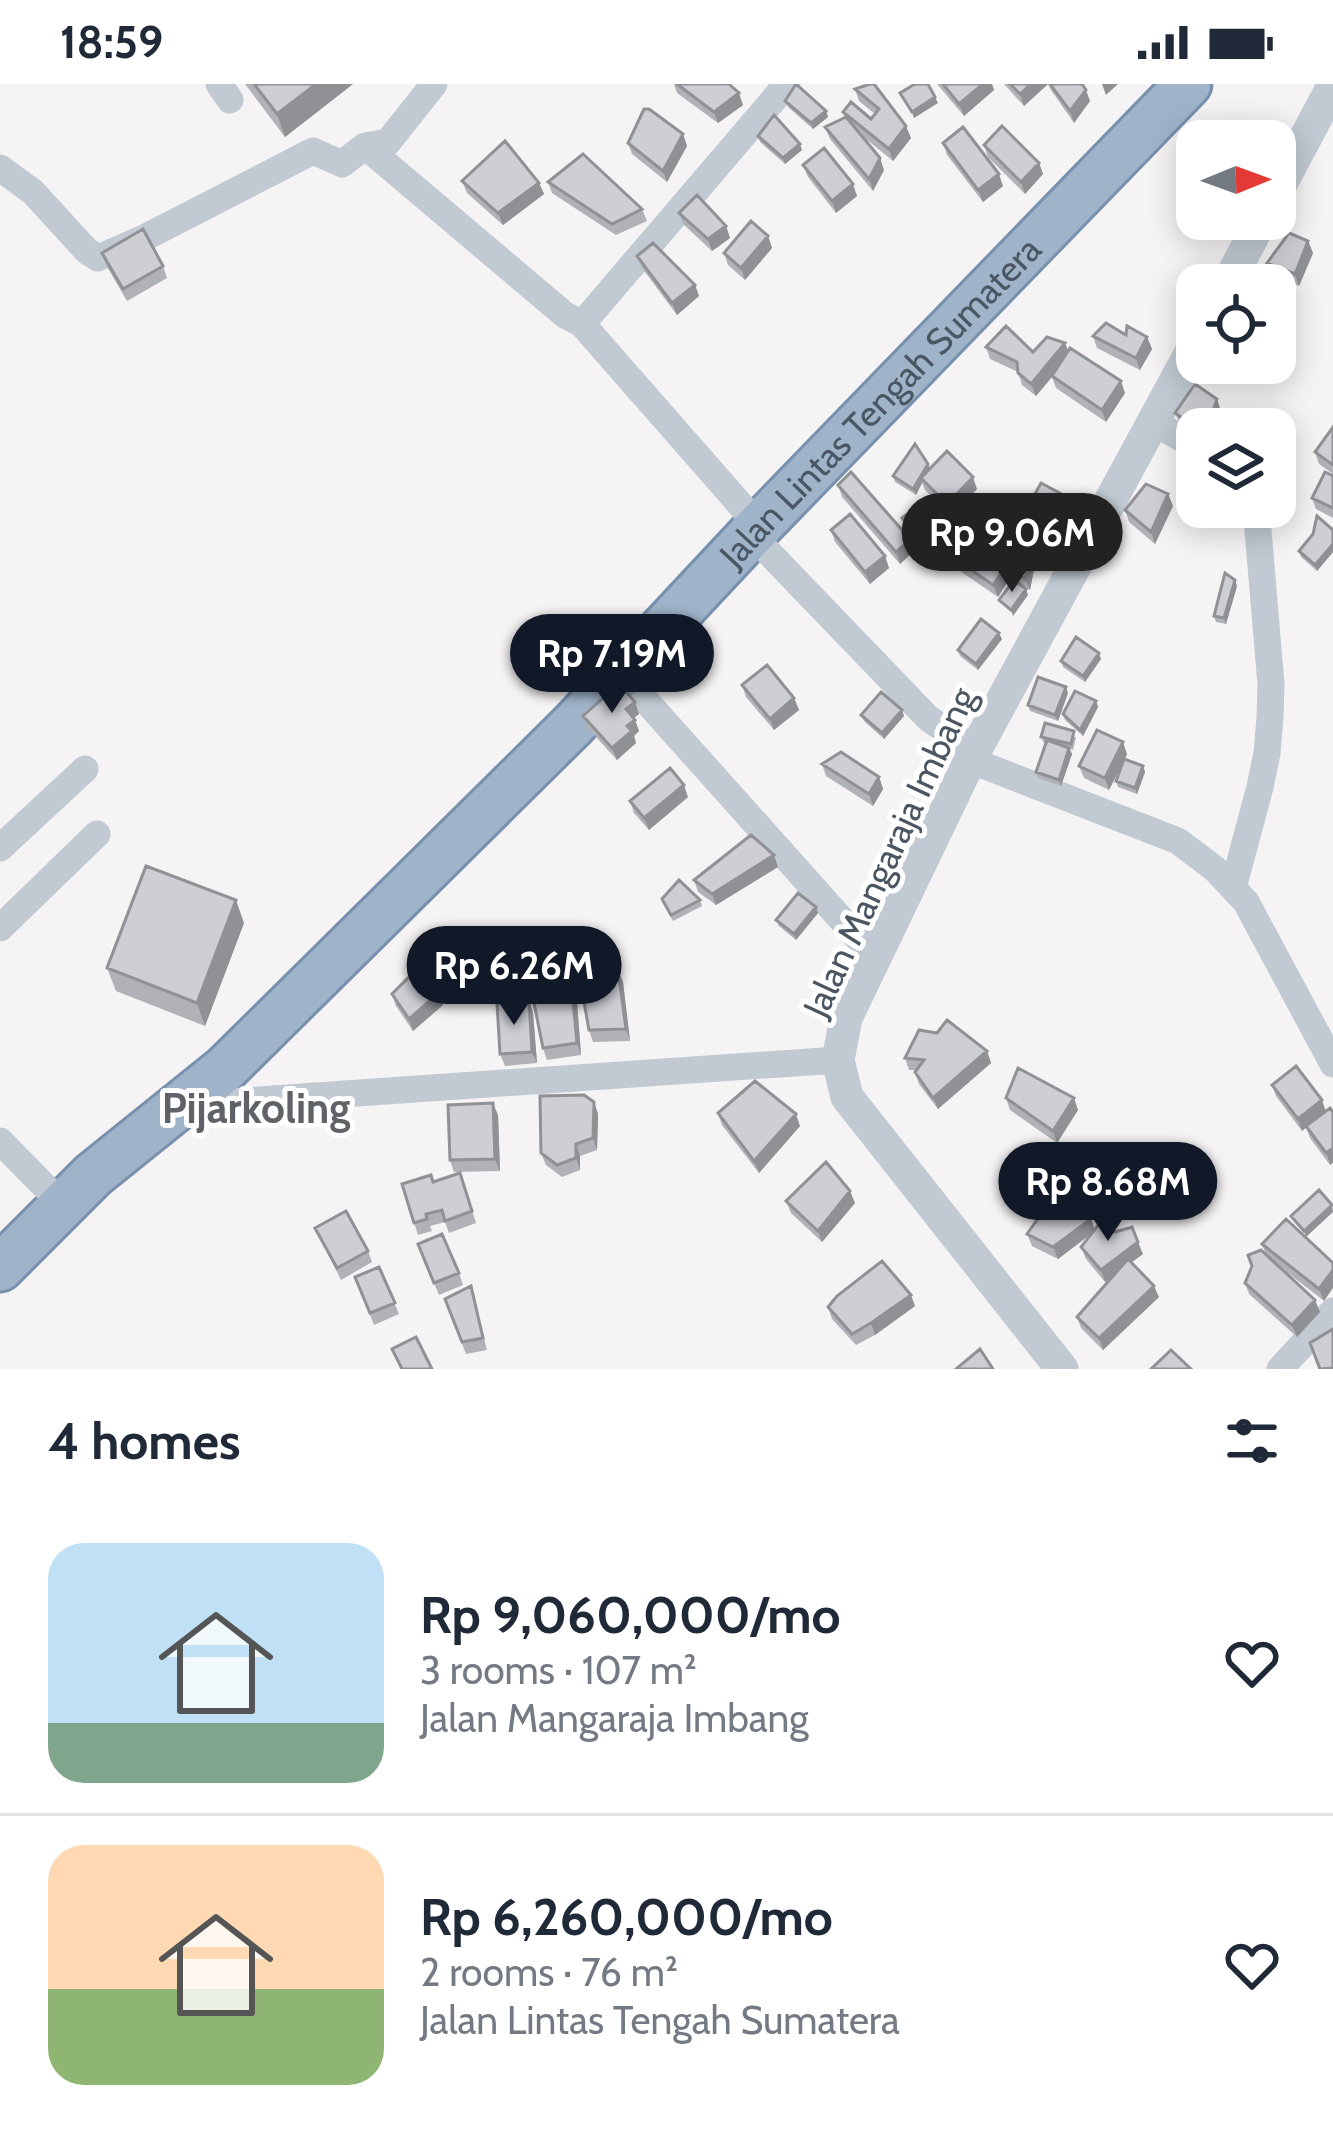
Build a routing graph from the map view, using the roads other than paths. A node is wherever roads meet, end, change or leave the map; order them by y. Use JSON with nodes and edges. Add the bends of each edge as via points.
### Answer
{"nodes":[{"id":1,"x":434,"y":84,"type":"edge"},
{"id":2,"x":787,"y":84,"type":"edge"},
{"id":3,"x":1188,"y":84,"type":"edge"},
{"id":4,"x":1333,"y":86,"type":"edge"},
{"id":5,"x":364,"y":146,"type":"junction"},
{"id":6,"x":1296,"y":156,"type":"edge"},
{"id":7,"x":0,"y":168,"type":"edge"},
{"id":8,"x":582,"y":324,"type":"junction"},
{"id":9,"x":1176,"y":381,"type":"edge"},
{"id":10,"x":1154,"y":422,"type":"junction"},
{"id":11,"x":1176,"y":435,"type":"edge"},
{"id":12,"x":1258,"y":528,"type":"edge"},
{"id":13,"x":755,"y":530,"type":"junction"},
{"id":14,"x":622,"y":674,"type":"junction"},
{"id":15,"x":972,"y":755,"type":"junction"},
{"id":16,"x":85,"y":769,"type":"dead end"},
{"id":17,"x":98,"y":834,"type":"dead end"},
{"id":18,"x":0,"y":848,"type":"edge"},
{"id":19,"x":1233,"y":888,"type":"junction"},
{"id":20,"x":0,"y":928,"type":"edge"},
{"id":21,"x":875,"y":957,"type":"junction"},
{"id":22,"x":838,"y":1060,"type":"junction"},
{"id":23,"x":1333,"y":1064,"type":"edge"},
{"id":24,"x":179,"y":1105,"type":"junction"},
{"id":25,"x":0,"y":1141,"type":"edge"},
{"id":26,"x":63,"y":1205,"type":"junction"},
{"id":27,"x":0,"y":1268,"type":"edge"},
{"id":28,"x":1333,"y":1310,"type":"edge"},
{"id":29,"x":1062,"y":1369,"type":"edge"},
{"id":30,"x":1280,"y":1369,"type":"edge"}],
"edges":[{"from":1,"to":5,"type":"street","via":[[388,142]]},
{"from":2,"to":8,"type":"street"},
{"from":3,"to":13,"type":"highway","name":"Jalan Lintas Tengah Sumatera"},
{"from":4,"to":6,"type":"street"},
{"from":5,"to":7,"type":"street","via":[[342,164],[313,151],[98,258]]},
{"from":5,"to":8,"type":"street"},
{"from":8,"to":13,"type":"street"},
{"from":9,"to":10,"type":"street","name":"Jalan Mangaraja Imbang"},
{"from":10,"to":11,"type":"street"},
{"from":10,"to":15,"type":"street","name":"Jalan Mangaraja Imbang"},
{"from":12,"to":19,"type":"street","via":[[1270,718]]},
{"from":13,"to":14,"type":"highway","name":"Jalan Lintas Tengah Sumatera"},
{"from":13,"to":15,"type":"street"},
{"from":14,"to":21,"type":"street"},
{"from":14,"to":24,"type":"highway","name":"Jalan Lintas Tengah Sumatera","via":[[226,1068]]},
{"from":15,"to":19,"type":"street","via":[[1178,841]]},
{"from":15,"to":21,"type":"street","name":"Jalan Mangaraja Imbang"},
{"from":16,"to":18,"type":"street"},
{"from":17,"to":20,"type":"street"},
{"from":19,"to":23,"type":"street"},
{"from":21,"to":22,"type":"street","name":"Jalan Mangaraja Imbang","via":[[845,1018]]},
{"from":22,"to":24,"type":"street"},
{"from":22,"to":29,"type":"street","name":"Jalan Mangaraja Imbang","via":[[848,1097]]},
{"from":24,"to":26,"type":"highway","name":"Jalan Lintas Tengah Sumatera"},
{"from":25,"to":26,"type":"street"},
{"from":26,"to":27,"type":"highway","name":"Jalan Lintas Tengah Sumatera"},
{"from":28,"to":30,"type":"street"}]}
